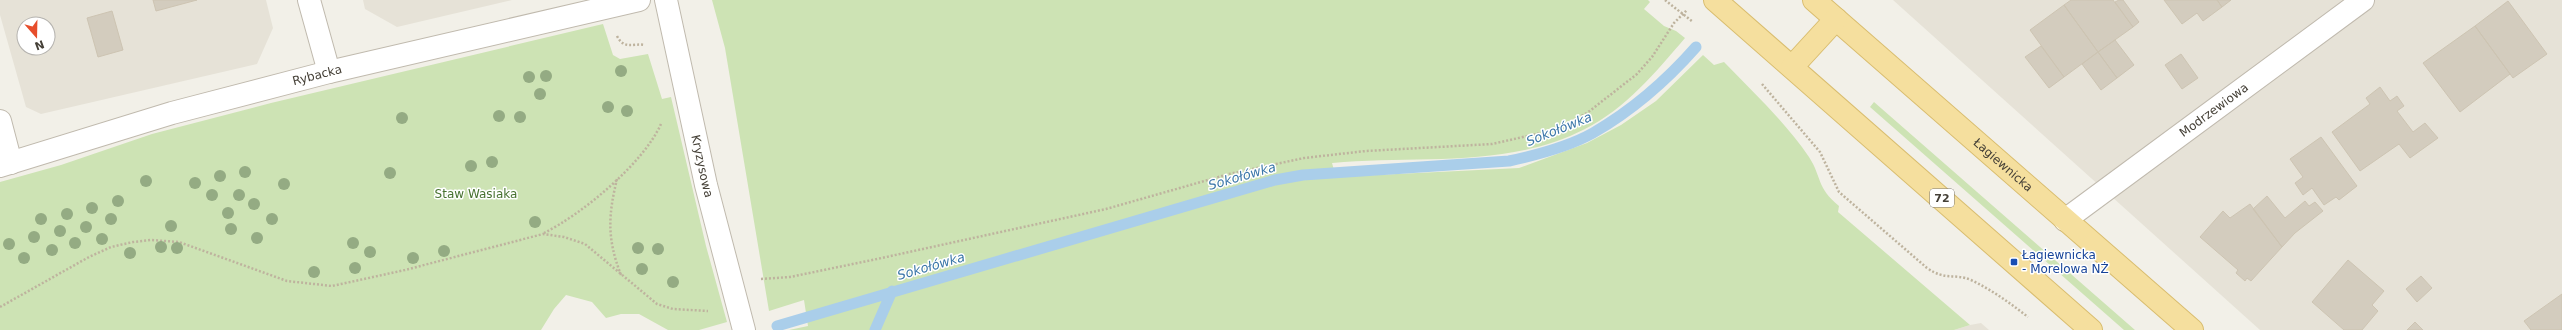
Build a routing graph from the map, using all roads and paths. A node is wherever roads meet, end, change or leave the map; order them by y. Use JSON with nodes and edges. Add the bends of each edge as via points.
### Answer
{"nodes":[{"id":1,"x":308,"y":0,"type":"edge"},
{"id":2,"x":639,"y":0,"type":"edge"},
{"id":3,"x":666,"y":0,"type":"edge"},
{"id":4,"x":1665,"y":0,"type":"edge"},
{"id":5,"x":1715,"y":0,"type":"edge"},
{"id":6,"x":1814,"y":0,"type":"edge"},
{"id":7,"x":2363,"y":0,"type":"edge"},
{"id":8,"x":1682,"y":15,"type":"junction"},
{"id":9,"x":1836,"y":20,"type":"junction"},
{"id":10,"x":1696,"y":25,"type":"dead end"},
{"id":11,"x":616,"y":32,"type":"dead end"},
{"id":12,"x":650,"y":46,"type":"dead end"},
{"id":13,"x":1792,"y":68,"type":"junction"},
{"id":14,"x":329,"y":72,"type":"junction"},
{"id":15,"x":1758,"y":79,"type":"dead end"},
{"id":16,"x":664,"y":117,"type":"dead end"},
{"id":17,"x":0,"y":121,"type":"edge"},
{"id":18,"x":6,"y":164,"type":"edge"},
{"id":19,"x":617,"y":177,"type":"junction"},
{"id":20,"x":2065,"y":220,"type":"junction"},
{"id":21,"x":543,"y":234,"type":"junction"},
{"id":22,"x":622,"y":276,"type":"junction"},
{"id":23,"x":759,"y":280,"type":"dead end"},
{"id":24,"x":0,"y":307,"type":"edge"},
{"id":25,"x":713,"y":312,"type":"dead end"},
{"id":26,"x":742,"y":321,"type":"edge"},
{"id":27,"x":2033,"y":321,"type":"dead end"},
{"id":28,"x":2091,"y":330,"type":"edge"},
{"id":29,"x":2192,"y":330,"type":"edge"}],
"edges":[{"from":1,"to":14,"type":"street"},
{"from":2,"to":14,"type":"street","name":"Rybacka"},
{"from":3,"to":26,"type":"street","name":"Kryzysowa","via":[[706,185]]},
{"from":4,"to":8,"type":"path"},
{"from":5,"to":13,"type":"main road","number":"72"},
{"from":6,"to":9,"type":"main road","name":"Łagiewnicka"},
{"from":7,"to":20,"type":"street","name":"Modrzewiowa"},
{"from":8,"to":10,"type":"path"},
{"from":8,"to":23,"type":"path","via":[[1637,74],[1587,113],[1548,132],[1492,144],[1366,151],[1304,158],[1229,174],[1106,209],[968,240],[790,277]]},
{"from":9,"to":13,"type":"main road"},
{"from":9,"to":20,"type":"main road","name":"Łagiewnicka"},
{"from":11,"to":12,"type":"path","via":[[621,43],[628,46]]},
{"from":13,"to":28,"type":"main road","number":"72"},
{"from":14,"to":18,"type":"street","name":"Rybacka","via":[[172,113]]},
{"from":15,"to":27,"type":"path","via":[[1820,152],[1839,192],[1939,276],[1969,280],[2002,298]]},
{"from":16,"to":19,"type":"path","via":[[653,139]]},
{"from":17,"to":18,"type":"street"},
{"from":19,"to":21,"type":"path","via":[[579,212]]},
{"from":19,"to":22,"type":"path","via":[[610,206],[609,228]]},
{"from":20,"to":29,"type":"main road","name":"Łagiewnicka"},
{"from":21,"to":22,"type":"path","via":[[585,244]]},
{"from":21,"to":24,"type":"path","via":[[375,278],[332,286],[287,281],[179,242],[132,242],[111,247],[89,257]]},
{"from":22,"to":25,"type":"path","via":[[657,304],[673,309]]}]}
